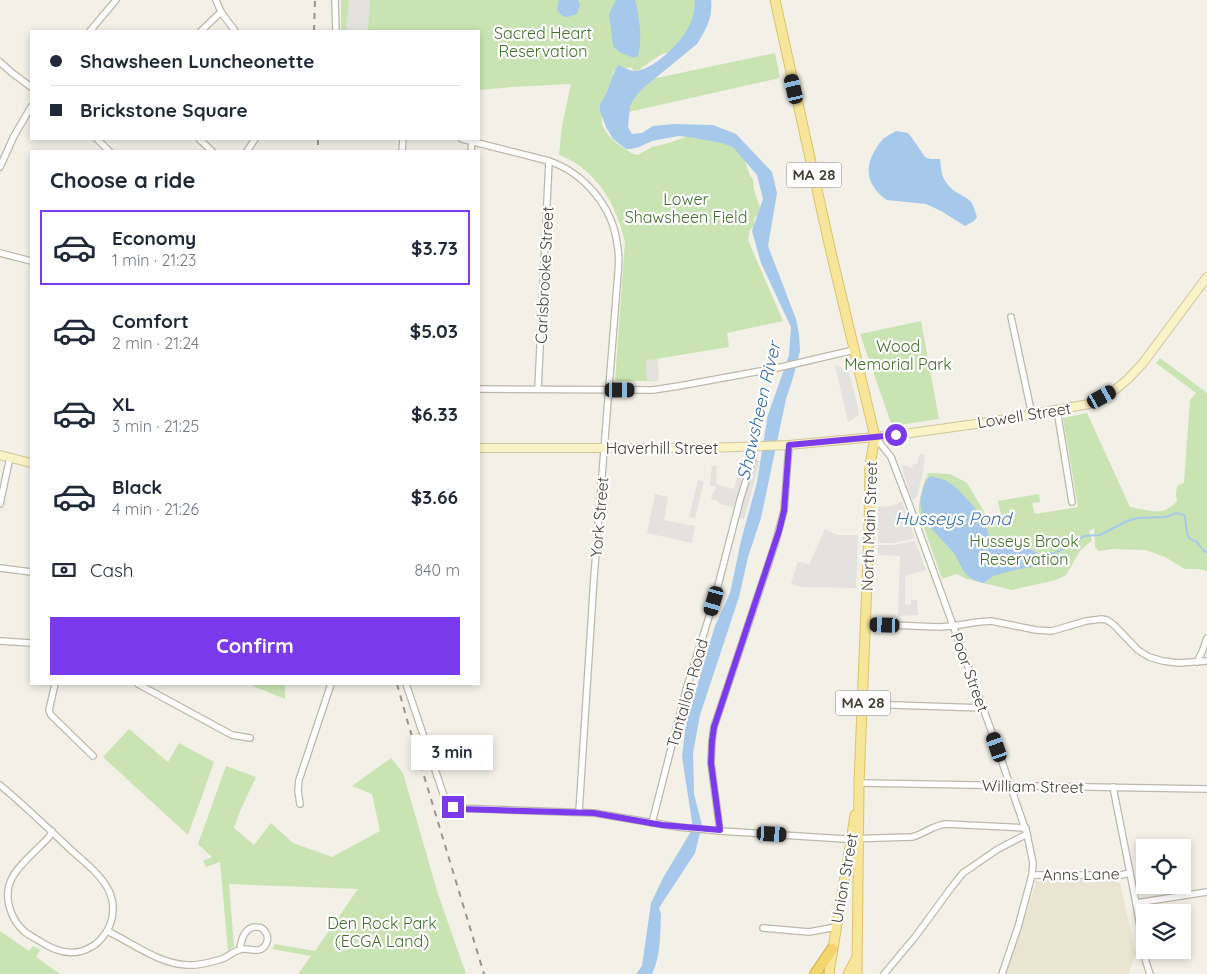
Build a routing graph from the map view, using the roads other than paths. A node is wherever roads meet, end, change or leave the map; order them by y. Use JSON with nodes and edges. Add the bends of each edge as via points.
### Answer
{"nodes":[{"id":1,"x":116,"y":0,"type":"edge"},
{"id":2,"x":216,"y":0,"type":"edge"},
{"id":3,"x":335,"y":0,"type":"edge"},
{"id":4,"x":775,"y":0,"type":"edge"},
{"id":5,"x":221,"y":12,"type":"junction"},
{"id":6,"x":91,"y":30,"type":"edge"},
{"id":7,"x":202,"y":30,"type":"edge"},
{"id":8,"x":234,"y":30,"type":"edge"},
{"id":9,"x":336,"y":30,"type":"edge"},
{"id":10,"x":0,"y":62,"type":"edge"},
{"id":11,"x":30,"y":86,"type":"edge"},
{"id":12,"x":30,"y":109,"type":"edge"},
{"id":13,"x":98,"y":140,"type":"edge"},
{"id":14,"x":200,"y":140,"type":"edge"},
{"id":15,"x":467,"y":140,"type":"edge"},
{"id":16,"x":472,"y":141,"type":"junction"},
{"id":17,"x":108,"y":150,"type":"edge"},
{"id":18,"x":211,"y":150,"type":"edge"},
{"id":19,"x":471,"y":150,"type":"edge"},
{"id":20,"x":549,"y":160,"type":"junction"},
{"id":21,"x":0,"y":167,"type":"edge"},
{"id":22,"x":0,"y":253,"type":"edge"},
{"id":23,"x":30,"y":261,"type":"edge"},
{"id":24,"x":1207,"y":277,"type":"edge"},
{"id":25,"x":1011,"y":317,"type":"dead end"},
{"id":26,"x":854,"y":350,"type":"junction"},
{"id":27,"x":480,"y":389,"type":"edge"},
{"id":28,"x":538,"y":389,"type":"junction"},
{"id":29,"x":608,"y":389,"type":"junction"},
{"id":30,"x":1057,"y":410,"type":"junction"},
{"id":31,"x":1032,"y":414,"type":"junction"},
{"id":32,"x":875,"y":437,"type":"junction"},
{"id":33,"x":785,"y":445,"type":"junction"},
{"id":34,"x":756,"y":447,"type":"junction"},
{"id":35,"x":480,"y":448,"type":"edge"},
{"id":36,"x":604,"y":448,"type":"junction"},
{"id":37,"x":0,"y":455,"type":"edge"},
{"id":38,"x":10,"y":457,"type":"junction"},
{"id":39,"x":30,"y":463,"type":"edge"},
{"id":40,"x":1072,"y":502,"type":"dead end"},
{"id":41,"x":0,"y":504,"type":"edge"},
{"id":42,"x":0,"y":568,"type":"edge"},
{"id":43,"x":30,"y":572,"type":"edge"},
{"id":44,"x":865,"y":624,"type":"junction"},
{"id":45,"x":954,"y":626,"type":"junction"},
{"id":46,"x":1207,"y":638,"type":"edge"},
{"id":47,"x":0,"y":641,"type":"edge"},
{"id":48,"x":30,"y":644,"type":"edge"},
{"id":49,"x":1207,"y":661,"type":"edge"},
{"id":50,"x":1197,"y":662,"type":"junction"},
{"id":51,"x":56,"y":685,"type":"edge"},
{"id":52,"x":140,"y":685,"type":"edge"},
{"id":53,"x":331,"y":685,"type":"edge"},
{"id":54,"x":406,"y":685,"type":"edge"},
{"id":55,"x":863,"y":704,"type":"junction"},
{"id":56,"x":983,"y":708,"type":"junction"},
{"id":57,"x":250,"y":738,"type":"dead end"},
{"id":58,"x":93,"y":756,"type":"dead end"},
{"id":59,"x":860,"y":782,"type":"junction"},
{"id":60,"x":0,"y":785,"type":"edge"},
{"id":61,"x":1011,"y":785,"type":"junction"},
{"id":62,"x":1113,"y":787,"type":"junction"},
{"id":63,"x":1207,"y":789,"type":"edge"},
{"id":64,"x":300,"y":804,"type":"dead end"},
{"id":65,"x":579,"y":812,"type":"junction"},
{"id":66,"x":652,"y":823,"type":"junction"},
{"id":67,"x":720,"y":830,"type":"junction"},
{"id":68,"x":1026,"y":831,"type":"junction"},
{"id":69,"x":52,"y":832,"type":"junction"},
{"id":70,"x":855,"y":839,"type":"junction"},
{"id":71,"x":1130,"y":873,"type":"junction"},
{"id":72,"x":1034,"y":875,"type":"junction"},
{"id":73,"x":1207,"y":892,"type":"edge"},
{"id":74,"x":1136,"y":903,"type":"junction"},
{"id":75,"x":836,"y":927,"type":"junction"},
{"id":76,"x":763,"y":928,"type":"dead end"},
{"id":77,"x":107,"y":931,"type":"junction"},
{"id":78,"x":240,"y":949,"type":"junction"},
{"id":79,"x":832,"y":949,"type":"junction"},
{"id":80,"x":858,"y":957,"type":"junction"},
{"id":81,"x":830,"y":972,"type":"edge"},
{"id":82,"x":1148,"y":973,"type":"edge"},
{"id":83,"x":815,"y":974,"type":"edge"},
{"id":84,"x":848,"y":974,"type":"edge"},
{"id":85,"x":857,"y":974,"type":"edge"},
{"id":86,"x":884,"y":974,"type":"edge"},
{"id":87,"x":1002,"y":974,"type":"edge"}],
"edges":[{"from":1,"to":6,"type":"street"},
{"from":2,"to":5,"type":"street"},
{"from":3,"to":9,"type":"street"},
{"from":4,"to":26,"type":"main road","name":"North Main Street","number":"MA 28"},
{"from":5,"to":7,"type":"street"},
{"from":5,"to":8,"type":"street"},
{"from":10,"to":11,"type":"street"},
{"from":12,"to":21,"type":"street"},
{"from":13,"to":17,"type":"street"},
{"from":14,"to":18,"type":"street"},
{"from":15,"to":16,"type":"street","name":"York Street"},
{"from":16,"to":19,"type":"street"},
{"from":16,"to":20,"type":"street","name":"York Street"},
{"from":20,"to":28,"type":"street","name":"Carisbrooke Street"},
{"from":20,"to":29,"type":"street","name":"York Street","via":[[576,174],[589,186],[604,207],[616,234],[618,273]]},
{"from":22,"to":23,"type":"street"},
{"from":24,"to":30,"type":"main road","name":"Lowell Street","via":[[1128,379],[1089,404]]},
{"from":25,"to":31,"type":"street"},
{"from":26,"to":29,"type":"street","via":[[662,389]]},
{"from":26,"to":32,"type":"main road","name":"North Main Street","number":"MA 28"},
{"from":27,"to":28,"type":"street"},
{"from":28,"to":29,"type":"street"},
{"from":29,"to":36,"type":"street","name":"York Street"},
{"from":30,"to":31,"type":"main road","name":"Lowell Street"},
{"from":30,"to":40,"type":"street"},
{"from":31,"to":32,"type":"main road","name":"Lowell Street"},
{"from":32,"to":33,"type":"main road","name":"Haverhill Street"},
{"from":32,"to":44,"type":"main road","name":"North Main Street","number":"MA 28","via":[[870,465]]},
{"from":32,"to":45,"type":"street","name":"Poor Street","via":[[891,457]]},
{"from":33,"to":34,"type":"main road","name":"Haverhill Street"},
{"from":33,"to":67,"type":"street","via":[[784,511],[779,531],[712,735],[711,763]]},
{"from":34,"to":36,"type":"main road","name":"Haverhill Street"},
{"from":34,"to":66,"type":"street","name":"Tantallon Road","via":[[686,690]]},
{"from":35,"to":36,"type":"main road","name":"Haverhill Street"},
{"from":36,"to":65,"type":"street","name":"York Street"},
{"from":37,"to":38,"type":"main road"},
{"from":38,"to":39,"type":"main road"},
{"from":38,"to":41,"type":"street"},
{"from":42,"to":43,"type":"street"},
{"from":44,"to":45,"type":"street"},
{"from":44,"to":55,"type":"main road","name":"North Main Street","number":"MA 28"},
{"from":45,"to":50,"type":"street","via":[[991,621],[1052,631],[1102,619],[1150,657],[1178,663]]},
{"from":45,"to":56,"type":"street","name":"Poor Street"},
{"from":46,"to":50,"type":"street"},
{"from":47,"to":48,"type":"street"},
{"from":49,"to":50,"type":"street"},
{"from":51,"to":58,"type":"street","via":[[49,710],[51,715]]},
{"from":52,"to":57,"type":"street","via":[[232,735]]},
{"from":53,"to":64,"type":"street","via":[[299,780]]},
{"from":54,"to":65,"type":"street","via":[[450,806]]},
{"from":55,"to":56,"type":"street"},
{"from":55,"to":59,"type":"main road","name":"North Main Street","number":"MA 28"},
{"from":56,"to":61,"type":"street","name":"Poor Street"},
{"from":59,"to":61,"type":"street","name":"William Street"},
{"from":59,"to":70,"type":"main road","name":"Union Street","number":"MA 28"},
{"from":60,"to":69,"type":"street"},
{"from":61,"to":62,"type":"street","name":"William Street"},
{"from":61,"to":68,"type":"street","name":"Poor Street"},
{"from":62,"to":63,"type":"street","name":"William Street"},
{"from":62,"to":71,"type":"street"},
{"from":65,"to":66,"type":"street"},
{"from":66,"to":67,"type":"street"},
{"from":67,"to":70,"type":"street"},
{"from":68,"to":70,"type":"street","via":[[945,824],[912,837]]},
{"from":68,"to":72,"type":"street","name":"Poor Street"},
{"from":68,"to":86,"type":"street","via":[[964,873]]},
{"from":69,"to":77,"type":"street","via":[[96,873],[109,890],[113,914]]},
{"from":69,"to":77,"type":"street","via":[[11,881],[8,894],[10,911],[16,922],[45,945],[63,952],[91,947]]},
{"from":70,"to":75,"type":"main road","name":"Union Street","number":"MA 28"},
{"from":70,"to":80,"type":"main road","number":"MA 28"},
{"from":71,"to":72,"type":"street","name":"Anns Lane"},
{"from":71,"to":74,"type":"street"},
{"from":72,"to":87,"type":"street","name":"Poor Street"},
{"from":73,"to":74,"type":"street"},
{"from":74,"to":82,"type":"street"},
{"from":75,"to":76,"type":"street","via":[[809,932]]},
{"from":75,"to":79,"type":"main road","name":"Union Street","number":"MA 28"},
{"from":77,"to":78,"type":"street","via":[[158,958],[177,964],[212,962]]},
{"from":78,"to":78,"type":"street","via":[[241,940],[251,927],[256,926],[266,932],[268,938],[263,948]]},
{"from":79,"to":81,"type":"main road","name":"Union Street","number":"MA 28"},
{"from":79,"to":83,"type":"highway"},
{"from":80,"to":84,"type":"main road"},
{"from":80,"to":85,"type":"main road","number":"MA 28"}]}
